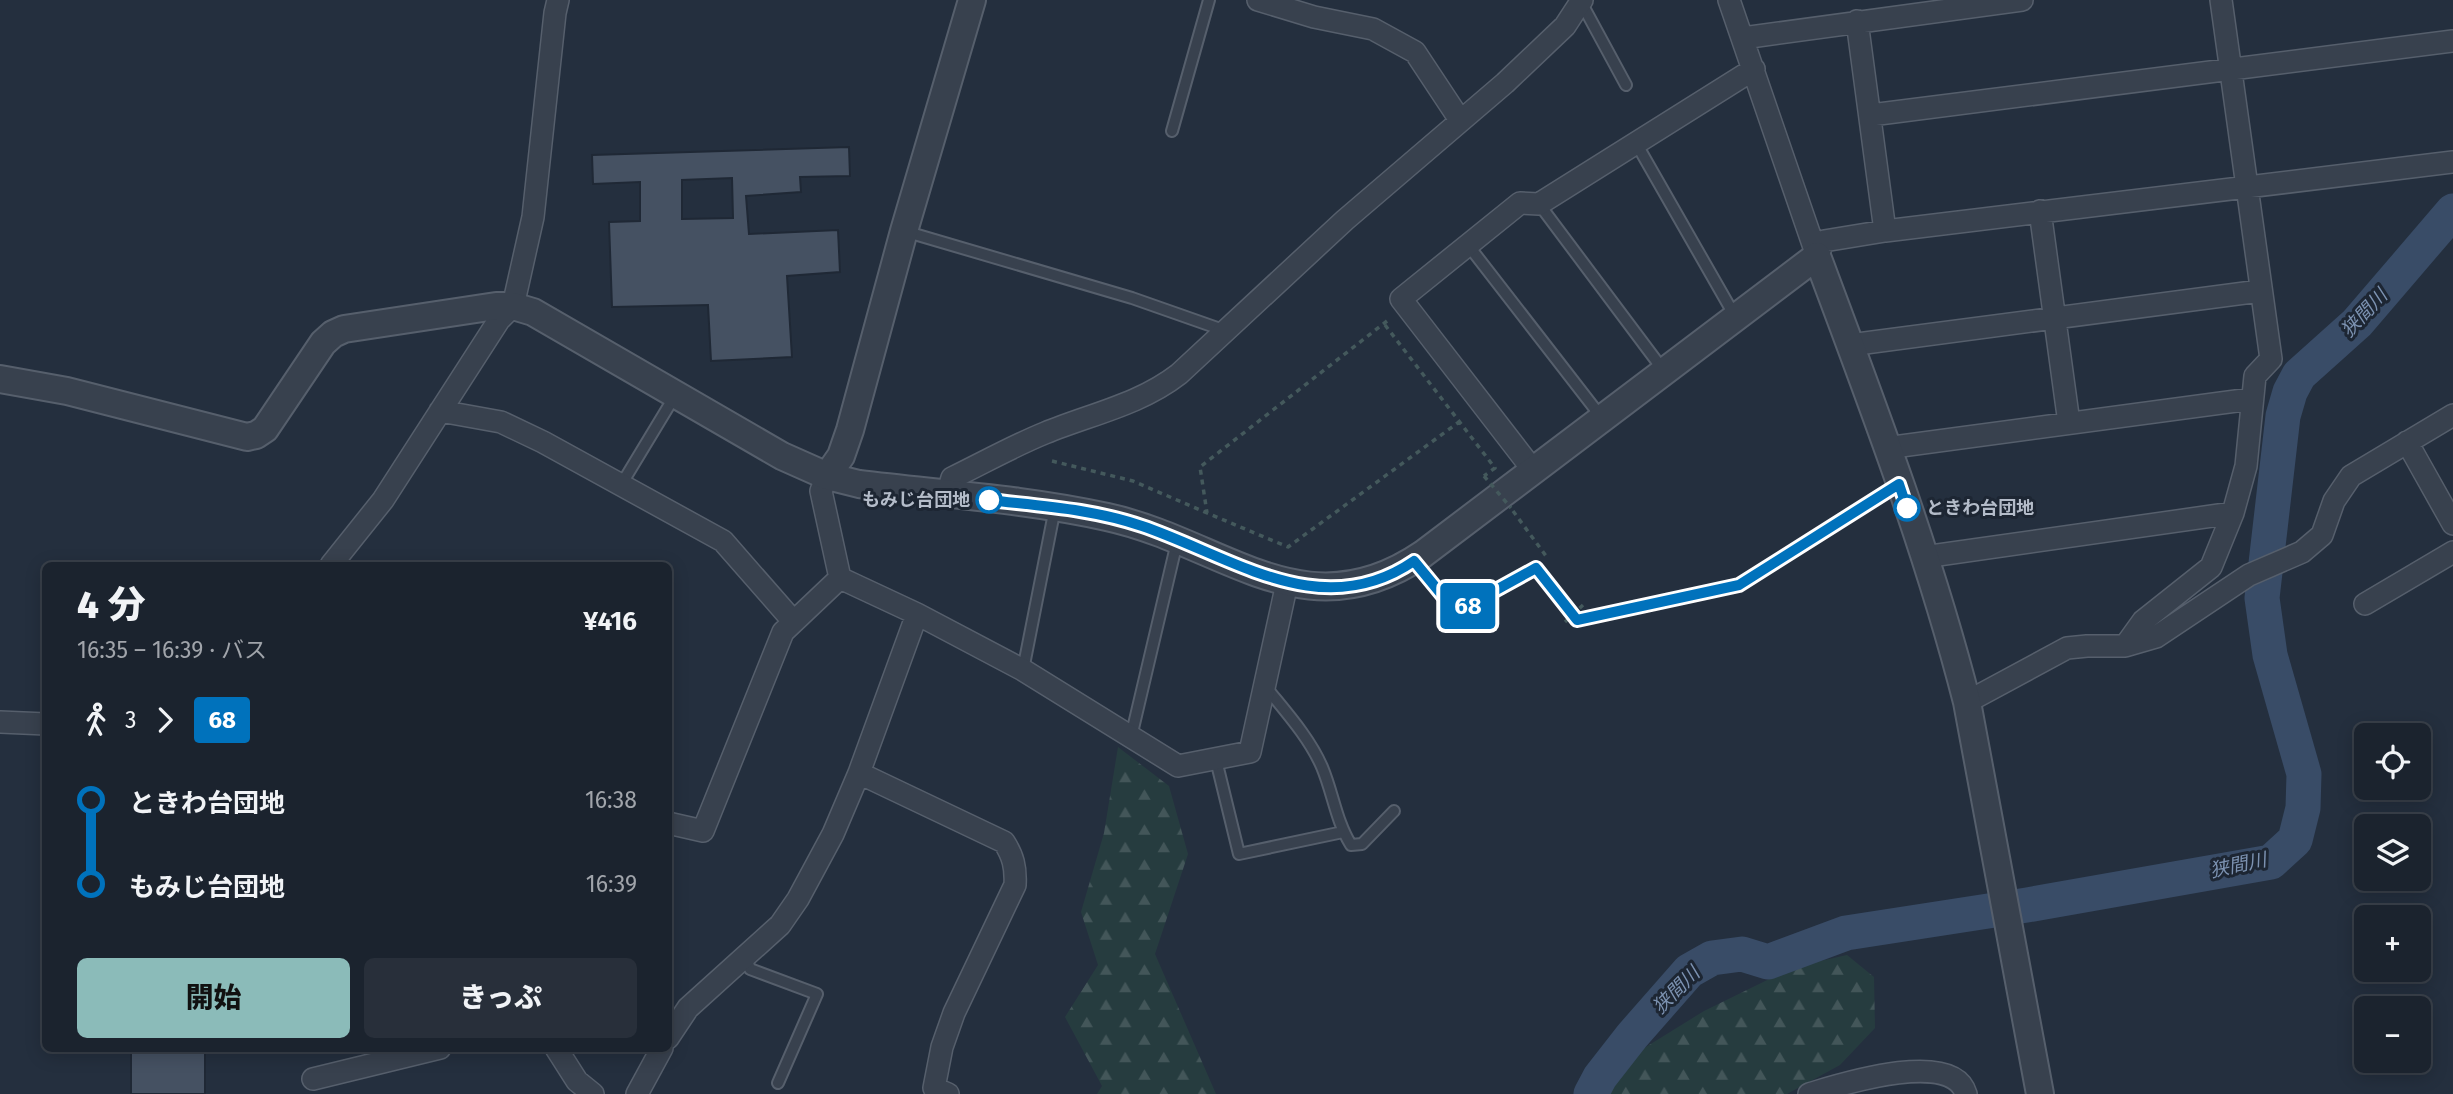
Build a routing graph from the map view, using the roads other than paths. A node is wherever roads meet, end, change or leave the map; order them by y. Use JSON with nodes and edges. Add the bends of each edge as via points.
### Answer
{"nodes":[{"id":1,"x":558,"y":0,"type":"edge"},
{"id":2,"x":972,"y":0,"type":"edge"},
{"id":3,"x":1209,"y":0,"type":"edge"},
{"id":4,"x":1259,"y":0,"type":"edge"},
{"id":5,"x":1729,"y":0,"type":"edge"},
{"id":6,"x":2022,"y":0,"type":"edge"},
{"id":7,"x":2221,"y":0,"type":"edge"},
{"id":8,"x":1581,"y":1,"type":"edge"},
{"id":9,"x":1857,"y":21,"type":"junction"},
{"id":10,"x":1743,"y":38,"type":"junction"},
{"id":11,"x":2453,"y":41,"type":"edge"},
{"id":12,"x":1754,"y":69,"type":"junction"},
{"id":13,"x":2231,"y":70,"type":"junction"},
{"id":14,"x":1626,"y":85,"type":"dead end"},
{"id":15,"x":1871,"y":115,"type":"junction"},
{"id":16,"x":1460,"y":120,"type":"junction"},
{"id":17,"x":1172,"y":131,"type":"dead end"},
{"id":18,"x":1636,"y":143,"type":"junction"},
{"id":19,"x":2453,"y":162,"type":"edge"},
{"id":20,"x":2247,"y":186,"type":"junction"},
{"id":21,"x":1539,"y":204,"type":"junction"},
{"id":22,"x":2040,"y":211,"type":"junction"},
{"id":23,"x":904,"y":231,"type":"junction"},
{"id":24,"x":1885,"y":231,"type":"junction"},
{"id":25,"x":1468,"y":245,"type":"junction"},
{"id":26,"x":1817,"y":256,"type":"junction"},
{"id":27,"x":2260,"y":291,"type":"junction"},
{"id":28,"x":513,"y":306,"type":"junction"},
{"id":29,"x":1736,"y":318,"type":"junction"},
{"id":30,"x":2056,"y":318,"type":"junction"},
{"id":31,"x":1226,"y":331,"type":"junction"},
{"id":32,"x":1850,"y":345,"type":"junction"},
{"id":33,"x":1664,"y":371,"type":"junction"},
{"id":34,"x":0,"y":379,"type":"edge"},
{"id":35,"x":676,"y":394,"type":"junction"},
{"id":36,"x":2251,"y":399,"type":"junction"},
{"id":37,"x":440,"y":411,"type":"junction"},
{"id":38,"x":2453,"y":415,"type":"edge"},
{"id":39,"x":1602,"y":418,"type":"junction"},
{"id":40,"x":2069,"y":423,"type":"junction"},
{"id":41,"x":2407,"y":442,"type":"junction"},
{"id":42,"x":1886,"y":448,"type":"junction"},
{"id":43,"x":1533,"y":470,"type":"junction"},
{"id":44,"x":827,"y":476,"type":"junction"},
{"id":45,"x":1899,"y":484,"type":"junction"},
{"id":46,"x":621,"y":485,"type":"junction"},
{"id":47,"x":947,"y":495,"type":"junction"},
{"id":48,"x":1055,"y":508,"type":"junction"},
{"id":49,"x":2233,"y":513,"type":"junction"},
{"id":50,"x":2453,"y":524,"type":"edge"},
{"id":51,"x":1178,"y":540,"type":"junction"},
{"id":52,"x":2453,"y":552,"type":"edge"},
{"id":53,"x":1924,"y":557,"type":"junction"},
{"id":54,"x":1414,"y":561,"type":"junction"},
{"id":55,"x":333,"y":562,"type":"edge"},
{"id":56,"x":840,"y":578,"type":"junction"},
{"id":57,"x":1287,"y":583,"type":"junction"},
{"id":58,"x":2365,"y":604,"type":"dead end"},
{"id":59,"x":917,"y":614,"type":"junction"},
{"id":60,"x":793,"y":621,"type":"junction"},
{"id":61,"x":2124,"y":646,"type":"junction"},
{"id":62,"x":1023,"y":670,"type":"junction"},
{"id":63,"x":1264,"y":684,"type":"junction"},
{"id":64,"x":1967,"y":702,"type":"junction"},
{"id":65,"x":0,"y":722,"type":"edge"},
{"id":66,"x":42,"y":724,"type":"edge"},
{"id":67,"x":1131,"y":737,"type":"junction"},
{"id":68,"x":1216,"y":760,"type":"junction"},
{"id":69,"x":859,"y":773,"type":"junction"},
{"id":70,"x":1394,"y":811,"type":"dead end"},
{"id":71,"x":672,"y":825,"type":"edge"},
{"id":72,"x":1343,"y":832,"type":"junction"},
{"id":73,"x":746,"y":958,"type":"junction"},
{"id":74,"x":672,"y":1032,"type":"edge"},
{"id":75,"x":424,"y":1052,"type":"edge"},
{"id":76,"x":559,"y":1052,"type":"edge"},
{"id":77,"x":660,"y":1052,"type":"edge"},
{"id":78,"x":313,"y":1079,"type":"dead end"},
{"id":79,"x":778,"y":1083,"type":"dead end"},
{"id":80,"x":593,"y":1094,"type":"edge"},
{"id":81,"x":637,"y":1094,"type":"edge"},
{"id":82,"x":948,"y":1094,"type":"edge"},
{"id":83,"x":1809,"y":1094,"type":"edge"},
{"id":84,"x":1966,"y":1094,"type":"edge"},
{"id":85,"x":2040,"y":1094,"type":"edge"}],
"edges":[{"from":1,"to":28,"type":"street","via":[[533,218]]},
{"from":2,"to":23,"type":"street"},
{"from":3,"to":17,"type":"lane"},
{"from":4,"to":16,"type":"street","via":[[1373,29],[1415,52]]},
{"from":5,"to":10,"type":"street"},
{"from":6,"to":9,"type":"street"},
{"from":7,"to":13,"type":"street"},
{"from":8,"to":14,"type":"lane"},
{"from":8,"to":16,"type":"street","via":[[1565,26]]},
{"from":9,"to":10,"type":"street"},
{"from":9,"to":15,"type":"street"},
{"from":10,"to":12,"type":"street"},
{"from":11,"to":13,"type":"street"},
{"from":12,"to":18,"type":"street"},
{"from":12,"to":26,"type":"street"},
{"from":13,"to":15,"type":"street"},
{"from":13,"to":20,"type":"street"},
{"from":15,"to":24,"type":"street"},
{"from":16,"to":31,"type":"street"},
{"from":18,"to":21,"type":"street"},
{"from":18,"to":29,"type":"lane"},
{"from":19,"to":20,"type":"street"},
{"from":20,"to":22,"type":"street"},
{"from":20,"to":27,"type":"street"},
{"from":21,"to":25,"type":"street","via":[[1520,203]]},
{"from":21,"to":33,"type":"lane"},
{"from":22,"to":24,"type":"street"},
{"from":22,"to":30,"type":"street"},
{"from":23,"to":31,"type":"lane","via":[[1132,298]]},
{"from":23,"to":44,"type":"street","via":[[850,430],[841,457]]},
{"from":24,"to":26,"type":"street","via":[[1824,241]]},
{"from":25,"to":39,"type":"lane"},
{"from":25,"to":43,"type":"street","via":[[1401,299]]},
{"from":26,"to":29,"type":"street"},
{"from":26,"to":32,"type":"street"},
{"from":27,"to":30,"type":"street"},
{"from":27,"to":36,"type":"street","via":[[2271,359],[2255,376]]},
{"from":28,"to":34,"type":"street","via":[[333,334],[270,423],[247,437],[67,391]]},
{"from":28,"to":35,"type":"street","via":[[533,312]]},
{"from":28,"to":37,"type":"street","via":[[499,320]]},
{"from":29,"to":33,"type":"street"},
{"from":30,"to":32,"type":"street"},
{"from":30,"to":40,"type":"street"},
{"from":31,"to":47,"type":"street","via":[[1158,390],[1042,434],[952,478]]},
{"from":32,"to":42,"type":"street"},
{"from":33,"to":39,"type":"street"},
{"from":35,"to":44,"type":"street","via":[[782,456]]},
{"from":35,"to":46,"type":"lane"},
{"from":36,"to":40,"type":"street"},
{"from":36,"to":49,"type":"street","via":[[2246,466]]},
{"from":37,"to":46,"type":"street","via":[[500,422]]},
{"from":37,"to":55,"type":"street","via":[[383,500]]},
{"from":38,"to":41,"type":"street"},
{"from":39,"to":43,"type":"street"},
{"from":40,"to":42,"type":"street"},
{"from":41,"to":50,"type":"street"},
{"from":41,"to":61,"type":"street","via":[[2351,476],[2334,501],[2322,535],[2302,552],[2249,575],[2156,637]]},
{"from":42,"to":45,"type":"street"},
{"from":43,"to":54,"type":"street"},
{"from":44,"to":47,"type":"street"},
{"from":44,"to":56,"type":"street","via":[[821,491]]},
{"from":45,"to":53,"type":"street"},
{"from":45,"to":54,"type":"lane","via":[[1739,585],[1577,620],[1536,568],[1456,612]]},
{"from":46,"to":60,"type":"street","via":[[723,541]]},
{"from":47,"to":48,"type":"street"},
{"from":48,"to":51,"type":"street","via":[[1120,520]]},
{"from":48,"to":62,"type":"lane"},
{"from":49,"to":53,"type":"street"},
{"from":49,"to":61,"type":"street","via":[[2211,566],[2143,621]]},
{"from":51,"to":57,"type":"street"},
{"from":51,"to":67,"type":"lane"},
{"from":52,"to":58,"type":"street"},
{"from":53,"to":64,"type":"street"},
{"from":54,"to":57,"type":"street","via":[[1384,576],[1347,586]]},
{"from":56,"to":59,"type":"street"},
{"from":56,"to":60,"type":"street"},
{"from":57,"to":63,"type":"street"},
{"from":59,"to":62,"type":"street"},
{"from":59,"to":69,"type":"street"},
{"from":60,"to":71,"type":"street","via":[[783,632],[703,831]]},
{"from":61,"to":64,"type":"street","via":[[2067,649]]},
{"from":62,"to":67,"type":"street"},
{"from":63,"to":68,"type":"street","via":[[1250,752]]},
{"from":63,"to":72,"type":"lane","via":[[1321,766]]},
{"from":64,"to":85,"type":"street"},
{"from":65,"to":66,"type":"street"},
{"from":67,"to":68,"type":"street","via":[[1178,766]]},
{"from":68,"to":72,"type":"lane","via":[[1239,854]]},
{"from":69,"to":73,"type":"street","via":[[798,899],[780,925]]},
{"from":69,"to":82,"type":"street","via":[[1004,842],[1014,863],[1015,885],[942,1046],[934,1088]]},
{"from":70,"to":72,"type":"lane","via":[[1362,844],[1351,845]]},
{"from":73,"to":74,"type":"street","via":[[688,1008]]},
{"from":73,"to":79,"type":"lane","via":[[750,969],[817,994]]},
{"from":75,"to":78,"type":"street"},
{"from":76,"to":80,"type":"street","via":[[577,1081]]},
{"from":77,"to":81,"type":"street"},
{"from":83,"to":84,"type":"street","via":[[1861,1077],[1918,1072],[1942,1074],[1958,1082]]}]}
